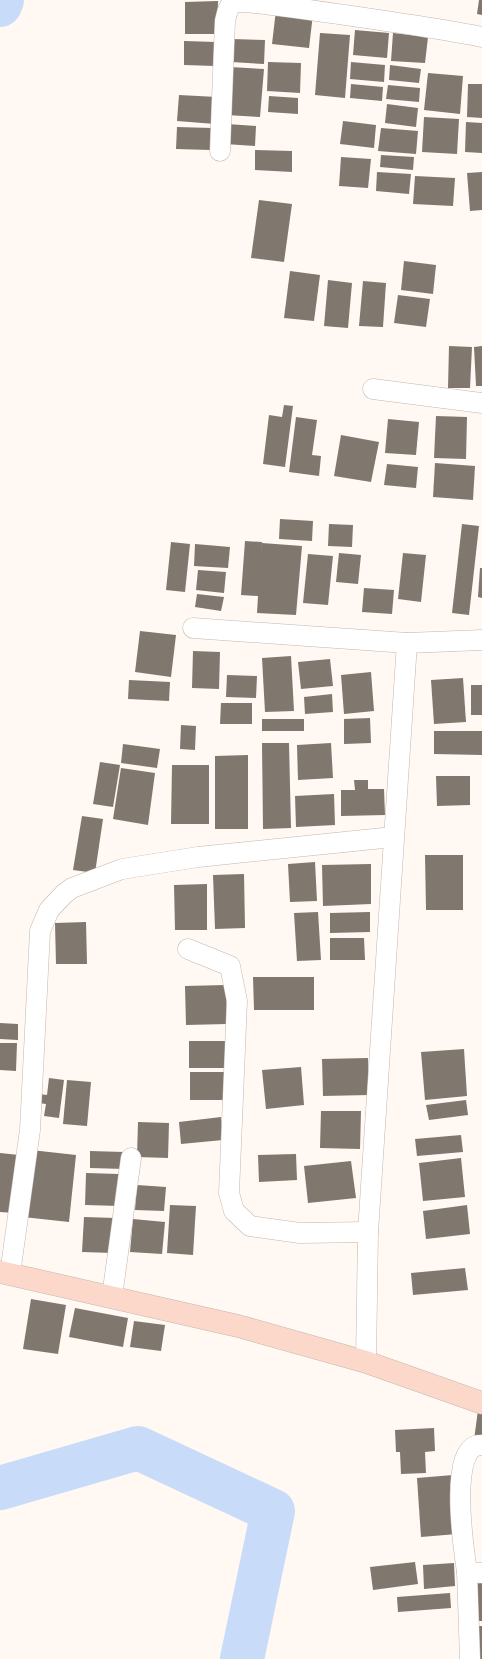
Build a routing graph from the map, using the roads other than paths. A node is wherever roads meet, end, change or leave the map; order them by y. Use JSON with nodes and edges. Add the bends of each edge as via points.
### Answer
{"nodes":[{"id":1,"x":482,"y":37,"type":"edge"},
{"id":2,"x":220,"y":151,"type":"dead end"},
{"id":3,"x":373,"y":389,"type":"dead end"},
{"id":4,"x":482,"y":403,"type":"edge"},
{"id":5,"x":192,"y":628,"type":"dead end"},
{"id":6,"x":482,"y":640,"type":"edge"},
{"id":7,"x":407,"y":643,"type":"junction"},
{"id":8,"x":393,"y":837,"type":"junction"},
{"id":9,"x":188,"y":948,"type":"dead end"},
{"id":10,"x":131,"y":1158,"type":"dead end"},
{"id":11,"x":368,"y":1232,"type":"junction"},
{"id":12,"x":5,"y":1273,"type":"edge"},
{"id":13,"x":112,"y":1297,"type":"junction"},
{"id":14,"x":366,"y":1362,"type":"junction"},
{"id":15,"x":482,"y":1403,"type":"edge"},
{"id":16,"x":482,"y":1445,"type":"edge"},
{"id":17,"x":475,"y":1572,"type":"edge"},
{"id":18,"x":470,"y":1659,"type":"edge"}],
"edges":[{"from":1,"to":2,"type":"street","via":[[378,16],[245,0],[235,2],[228,8],[225,21]]},
{"from":3,"to":4,"type":"street"},
{"from":5,"to":7,"type":"street"},
{"from":6,"to":7,"type":"street"},
{"from":7,"to":8,"type":"street"},
{"from":8,"to":11,"type":"street"},
{"from":8,"to":12,"type":"street","via":[[198,857],[122,869],[72,888],[48,910],[40,931],[30,1130]]},
{"from":9,"to":11,"type":"street","via":[[230,966],[234,979],[237,1001],[229,1194],[234,1211],[250,1226],[267,1230],[300,1233]]},
{"from":10,"to":13,"type":"street"},
{"from":11,"to":14,"type":"street"},
{"from":12,"to":13,"type":"street"},
{"from":13,"to":14,"type":"street","via":[[238,1326]]},
{"from":14,"to":15,"type":"street"},
{"from":16,"to":17,"type":"street","via":[[467,1451],[462,1472],[460,1502]]},
{"from":17,"to":18,"type":"street"}]}
